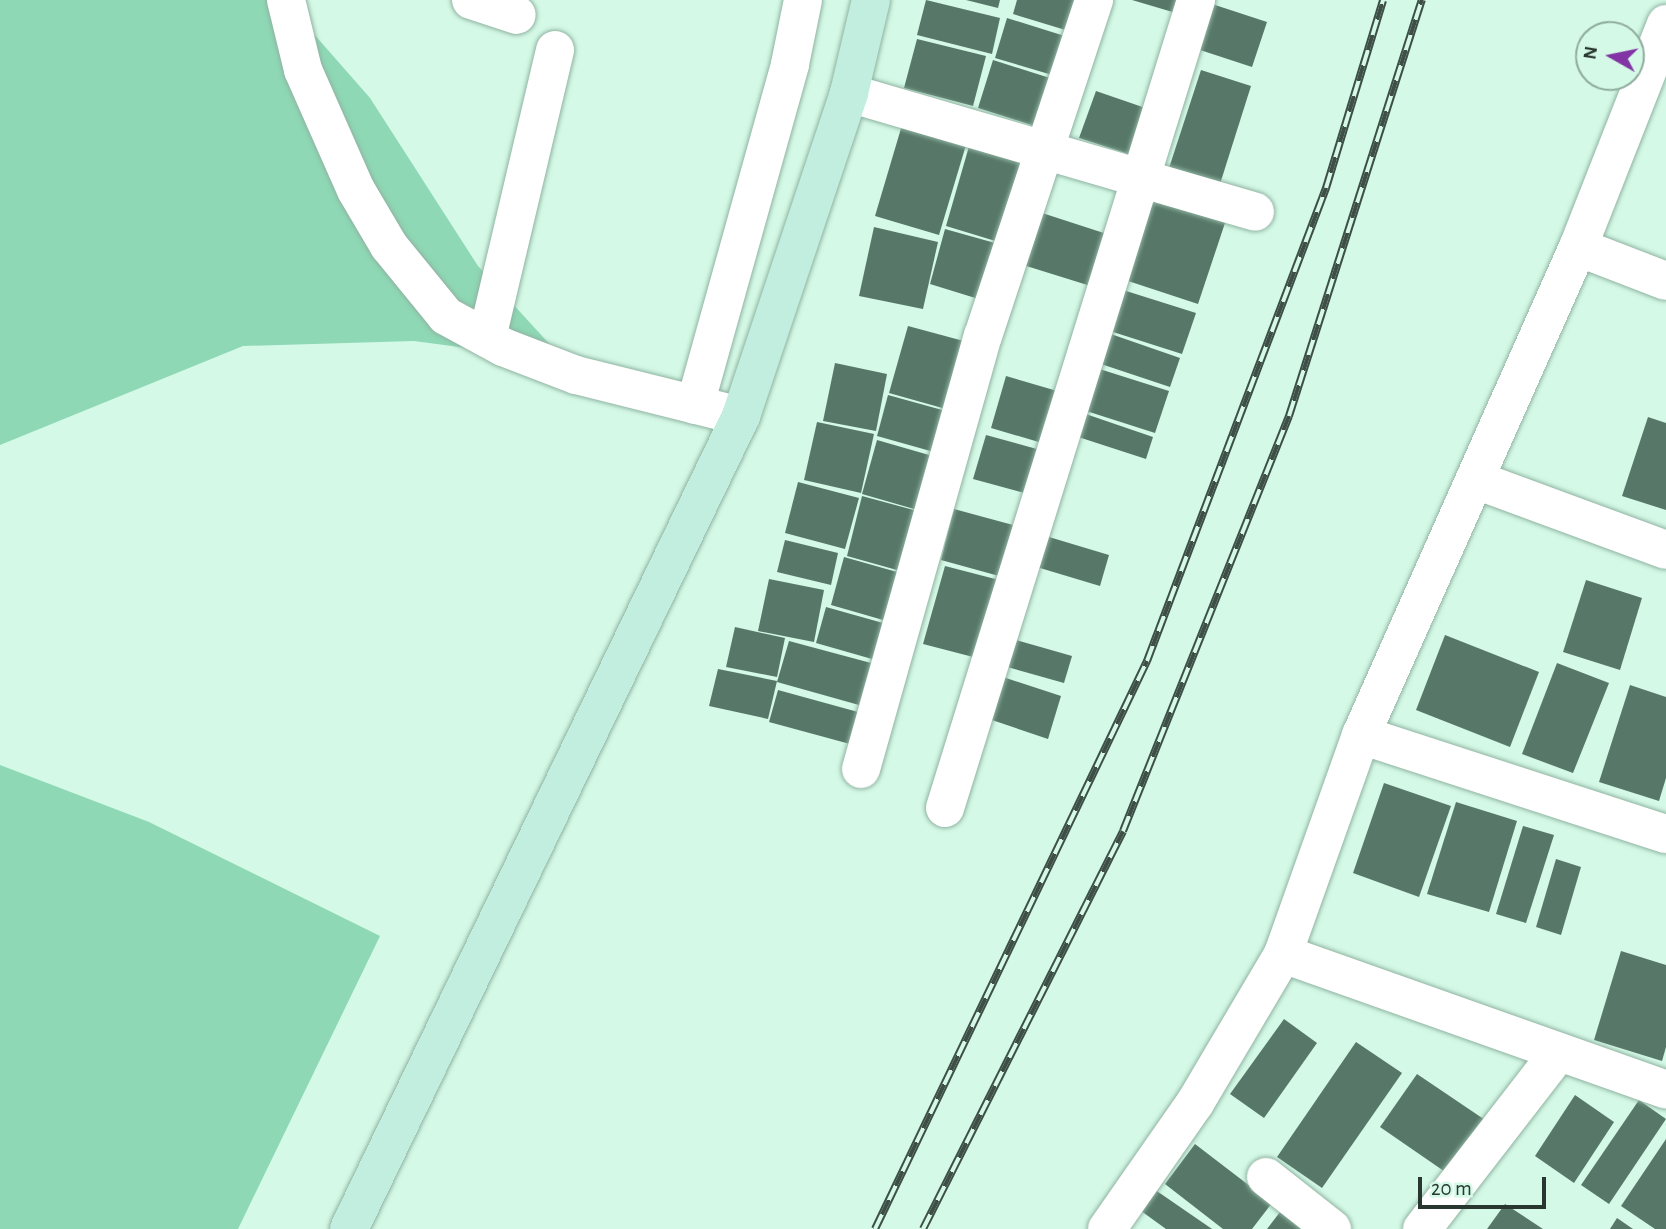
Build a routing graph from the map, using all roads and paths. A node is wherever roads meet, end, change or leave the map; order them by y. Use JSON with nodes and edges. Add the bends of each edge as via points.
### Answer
{"nodes":[{"id":1,"x":286,"y":0,"type":"edge"},
{"id":2,"x":471,"y":0,"type":"edge"},
{"id":3,"x":803,"y":0,"type":"edge"},
{"id":4,"x":871,"y":0,"type":"edge"},
{"id":5,"x":1094,"y":0,"type":"edge"},
{"id":6,"x":1196,"y":0,"type":"edge"},
{"id":7,"x":517,"y":15,"type":"dead end"},
{"id":8,"x":1666,"y":24,"type":"edge"},
{"id":9,"x":555,"y":50,"type":"dead end"},
{"id":10,"x":849,"y":93,"type":"junction"},
{"id":11,"x":1045,"y":148,"type":"junction"},
{"id":12,"x":1138,"y":176,"type":"junction"},
{"id":13,"x":1255,"y":212,"type":"dead end"},
{"id":14,"x":1578,"y":247,"type":"junction"},
{"id":15,"x":1666,"y":281,"type":"edge"},
{"id":16,"x":487,"y":338,"type":"junction"},
{"id":17,"x":695,"y":405,"type":"junction"},
{"id":18,"x":741,"y":416,"type":"junction"},
{"id":19,"x":1476,"y":480,"type":"junction"},
{"id":20,"x":1666,"y":550,"type":"edge"},
{"id":21,"x":1360,"y":736,"type":"junction"},
{"id":22,"x":861,"y":768,"type":"dead end"},
{"id":23,"x":945,"y":808,"type":"dead end"},
{"id":24,"x":1666,"y":834,"type":"edge"},
{"id":25,"x":1283,"y":954,"type":"junction"},
{"id":26,"x":1558,"y":1053,"type":"junction"},
{"id":27,"x":1666,"y":1090,"type":"edge"},
{"id":28,"x":1266,"y":1177,"type":"dead end"},
{"id":29,"x":349,"y":1229,"type":"edge"},
{"id":30,"x":1107,"y":1229,"type":"edge"},
{"id":31,"x":1332,"y":1229,"type":"edge"},
{"id":32,"x":1422,"y":1229,"type":"edge"}],
"edges":[{"from":1,"to":16,"type":"street","via":[[312,92],[376,224],[446,316]]},
{"from":2,"to":7,"type":"street"},
{"from":3,"to":17,"type":"street","via":[[790,64]]},
{"from":4,"to":10,"type":"street"},
{"from":5,"to":11,"type":"street"},
{"from":6,"to":12,"type":"street"},
{"from":8,"to":14,"type":"street"},
{"from":9,"to":16,"type":"street"},
{"from":10,"to":11,"type":"street"},
{"from":10,"to":18,"type":"street"},
{"from":11,"to":12,"type":"street"},
{"from":11,"to":22,"type":"street","via":[[983,336]]},
{"from":12,"to":13,"type":"street"},
{"from":12,"to":23,"type":"street"},
{"from":14,"to":15,"type":"street"},
{"from":14,"to":19,"type":"street"},
{"from":16,"to":17,"type":"street","via":[[576,375]]},
{"from":17,"to":18,"type":"street"},
{"from":18,"to":29,"type":"street"},
{"from":19,"to":20,"type":"street"},
{"from":19,"to":21,"type":"street"},
{"from":21,"to":24,"type":"street"},
{"from":21,"to":25,"type":"street"},
{"from":25,"to":26,"type":"street"},
{"from":25,"to":30,"type":"street","via":[[1195,1103]]},
{"from":26,"to":27,"type":"street"},
{"from":26,"to":32,"type":"street"},
{"from":28,"to":31,"type":"street"}]}
